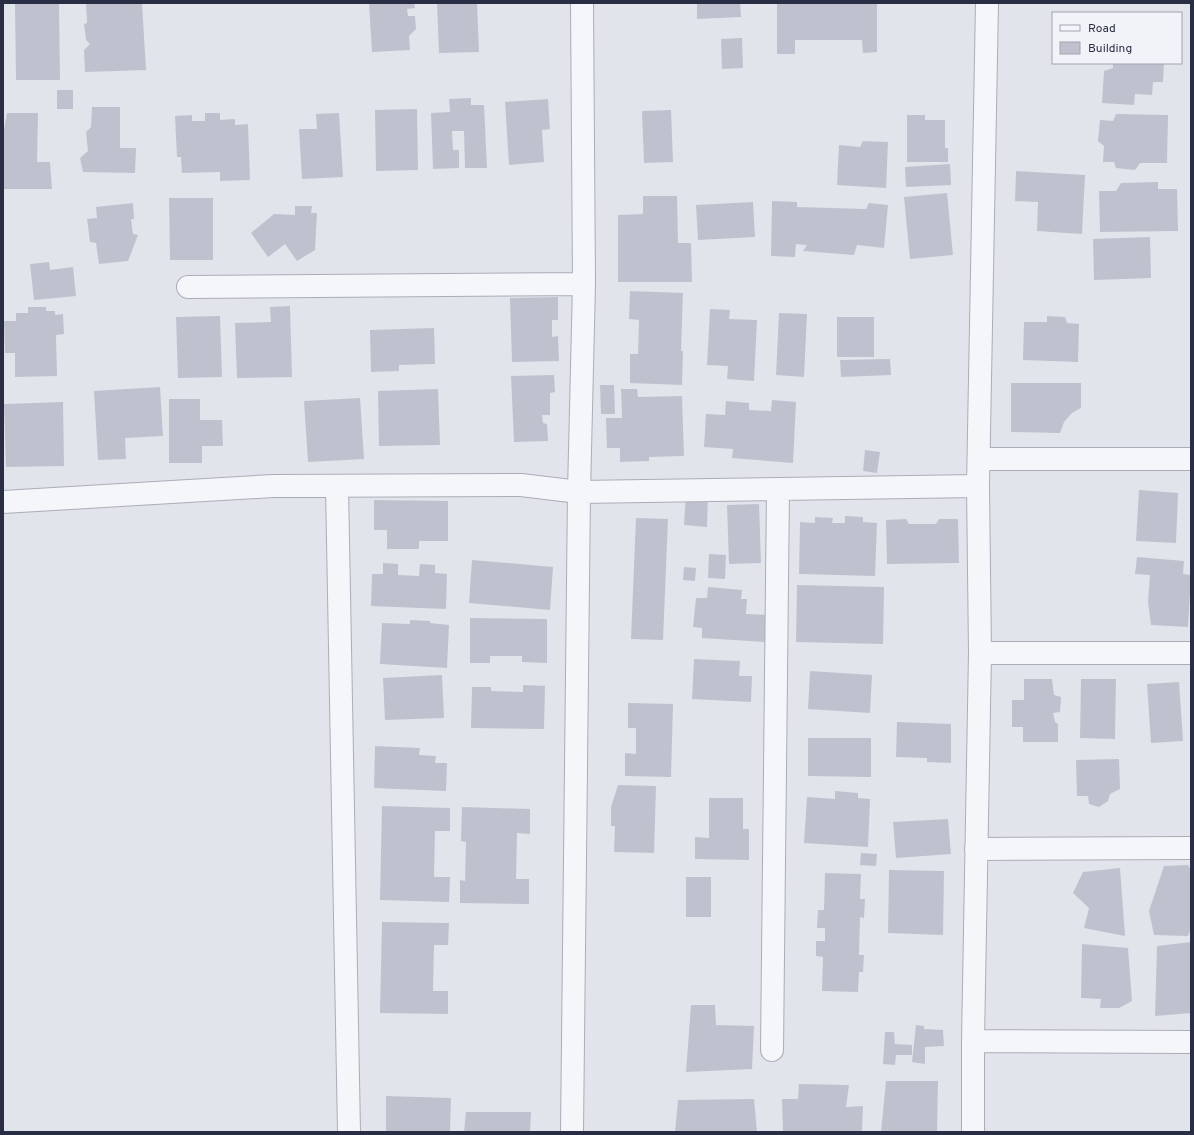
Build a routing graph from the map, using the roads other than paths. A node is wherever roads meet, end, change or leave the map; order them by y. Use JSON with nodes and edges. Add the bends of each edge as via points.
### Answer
{"nodes":[{"id":1,"x":582,"y":3,"type":"edge"},
{"id":2,"x":987,"y":3,"type":"edge"},
{"id":3,"x":584,"y":284,"type":"junction"},
{"id":4,"x":188,"y":287,"type":"dead end"},
{"id":5,"x":979,"y":459,"type":"junction"},
{"id":6,"x":1191,"y":459,"type":"edge"},
{"id":7,"x":337,"y":486,"type":"junction"},
{"id":8,"x":978,"y":486,"type":"junction"},
{"id":9,"x":778,"y":489,"type":"junction"},
{"id":10,"x":579,"y":492,"type":"junction"},
{"id":11,"x":3,"y":502,"type":"edge"},
{"id":12,"x":980,"y":653,"type":"junction"},
{"id":13,"x":1191,"y":653,"type":"edge"},
{"id":14,"x":1191,"y":848,"type":"edge"},
{"id":15,"x":976,"y":849,"type":"junction"},
{"id":16,"x":973,"y":1042,"type":"junction"},
{"id":17,"x":1191,"y":1042,"type":"edge"},
{"id":18,"x":772,"y":1050,"type":"dead end"},
{"id":19,"x":349,"y":1132,"type":"edge"},
{"id":20,"x":572,"y":1132,"type":"edge"},
{"id":21,"x":973,"y":1132,"type":"edge"}],
"edges":[{"from":1,"to":3,"type":"street"},
{"from":2,"to":5,"type":"street"},
{"from":3,"to":4,"type":"street"},
{"from":3,"to":10,"type":"street"},
{"from":5,"to":6,"type":"street"},
{"from":5,"to":8,"type":"street"},
{"from":7,"to":10,"type":"street","via":[[521,485]]},
{"from":7,"to":11,"type":"street","via":[[273,486]]},
{"from":7,"to":19,"type":"street"},
{"from":8,"to":9,"type":"street"},
{"from":8,"to":12,"type":"street"},
{"from":9,"to":10,"type":"street"},
{"from":9,"to":18,"type":"street"},
{"from":10,"to":20,"type":"street"},
{"from":12,"to":13,"type":"street"},
{"from":12,"to":15,"type":"street"},
{"from":14,"to":15,"type":"street"},
{"from":15,"to":16,"type":"street"},
{"from":16,"to":17,"type":"street"},
{"from":16,"to":21,"type":"street"}]}
